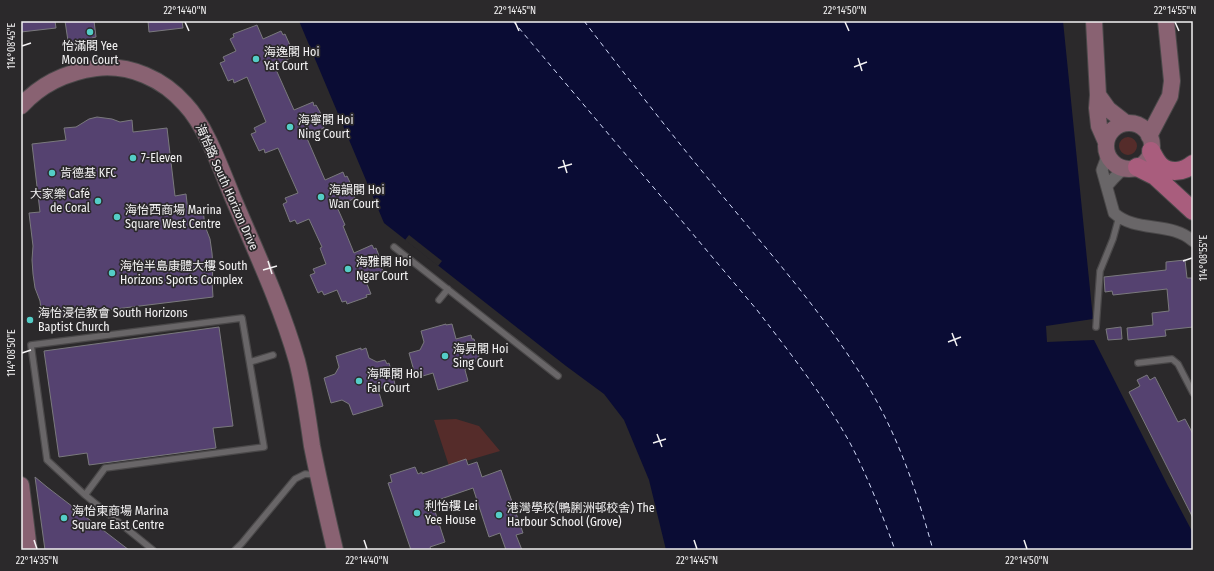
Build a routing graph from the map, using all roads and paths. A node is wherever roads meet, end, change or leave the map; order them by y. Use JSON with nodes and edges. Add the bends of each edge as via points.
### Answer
{"nodes":[{"id":1,"x":1094,"y":21,"type":"edge"},
{"id":2,"x":1166,"y":21,"type":"edge"},
{"id":3,"x":1098,"y":95,"type":"junction"},
{"id":4,"x":21,"y":106,"type":"edge"},
{"id":5,"x":1141,"y":134,"type":"junction"},
{"id":6,"x":1107,"y":148,"type":"junction"},
{"id":7,"x":1193,"y":164,"type":"edge"},
{"id":8,"x":1130,"y":168,"type":"junction"},
{"id":9,"x":1107,"y":186,"type":"junction"},
{"id":10,"x":1193,"y":211,"type":"edge"},
{"id":11,"x":1119,"y":218,"type":"junction"},
{"id":12,"x":1193,"y":241,"type":"edge"},
{"id":13,"x":394,"y":247,"type":"dead end"},
{"id":14,"x":448,"y":289,"type":"junction"},
{"id":15,"x":439,"y":300,"type":"dead end"},
{"id":16,"x":1096,"y":327,"type":"dead end"},
{"id":17,"x":273,"y":355,"type":"dead end"},
{"id":18,"x":250,"y":362,"type":"junction"},
{"id":19,"x":1138,"y":363,"type":"dead end"},
{"id":20,"x":558,"y":376,"type":"dead end"},
{"id":21,"x":1193,"y":393,"type":"edge"},
{"id":22,"x":318,"y":475,"type":"junction"},
{"id":23,"x":21,"y":485,"type":"edge"},
{"id":24,"x":85,"y":495,"type":"junction"},
{"id":25,"x":29,"y":550,"type":"edge"},
{"id":26,"x":153,"y":550,"type":"edge"},
{"id":27,"x":235,"y":550,"type":"edge"},
{"id":28,"x":335,"y":550,"type":"edge"}],
"edges":[{"from":1,"to":3,"type":"street"},
{"from":2,"to":5,"type":"street","via":[[1172,81],[1170,96],[1160,114],[1151,120]]},
{"from":3,"to":5,"type":"street","via":[[1108,109]]},
{"from":3,"to":6,"type":"street","via":[[1099,126]]},
{"from":4,"to":22,"type":"street","name":"海怡路 South Horizon Drive","via":[[45,85],[64,76],[104,67],[142,74],[163,85],[185,104],[196,118],[213,152],[286,323],[298,364]]},
{"from":5,"to":6,"type":"street","via":[[1120,125],[1108,136]]},
{"from":5,"to":7,"type":"main road","via":[[1160,165],[1168,170],[1184,170]]},
{"from":5,"to":8,"type":"street","via":[[1148,159],[1143,164]]},
{"from":6,"to":8,"type":"street","via":[[1112,161],[1118,166]]},
{"from":6,"to":9,"type":"street","via":[[1102,170]]},
{"from":8,"to":9,"type":"street"},
{"from":8,"to":10,"type":"main road","via":[[1156,176]]},
{"from":9,"to":11,"type":"street","via":[[1114,213]]},
{"from":11,"to":12,"type":"street","via":[[1179,232]]},
{"from":11,"to":16,"type":"lane","via":[[1100,271]]},
{"from":13,"to":14,"type":"lane"},
{"from":14,"to":15,"type":"lane"},
{"from":14,"to":20,"type":"lane"},
{"from":17,"to":18,"type":"lane"},
{"from":18,"to":24,"type":"lane","via":[[264,447],[105,468]]},
{"from":18,"to":24,"type":"lane","via":[[242,318],[31,345],[47,460]]},
{"from":19,"to":21,"type":"lane","via":[[1172,359],[1178,364]]},
{"from":22,"to":27,"type":"lane","via":[[305,474],[295,479]]},
{"from":22,"to":28,"type":"street","name":"海怡路 South Horizon Drive"},
{"from":23,"to":25,"type":"street"},
{"from":24,"to":26,"type":"lane"}]}
